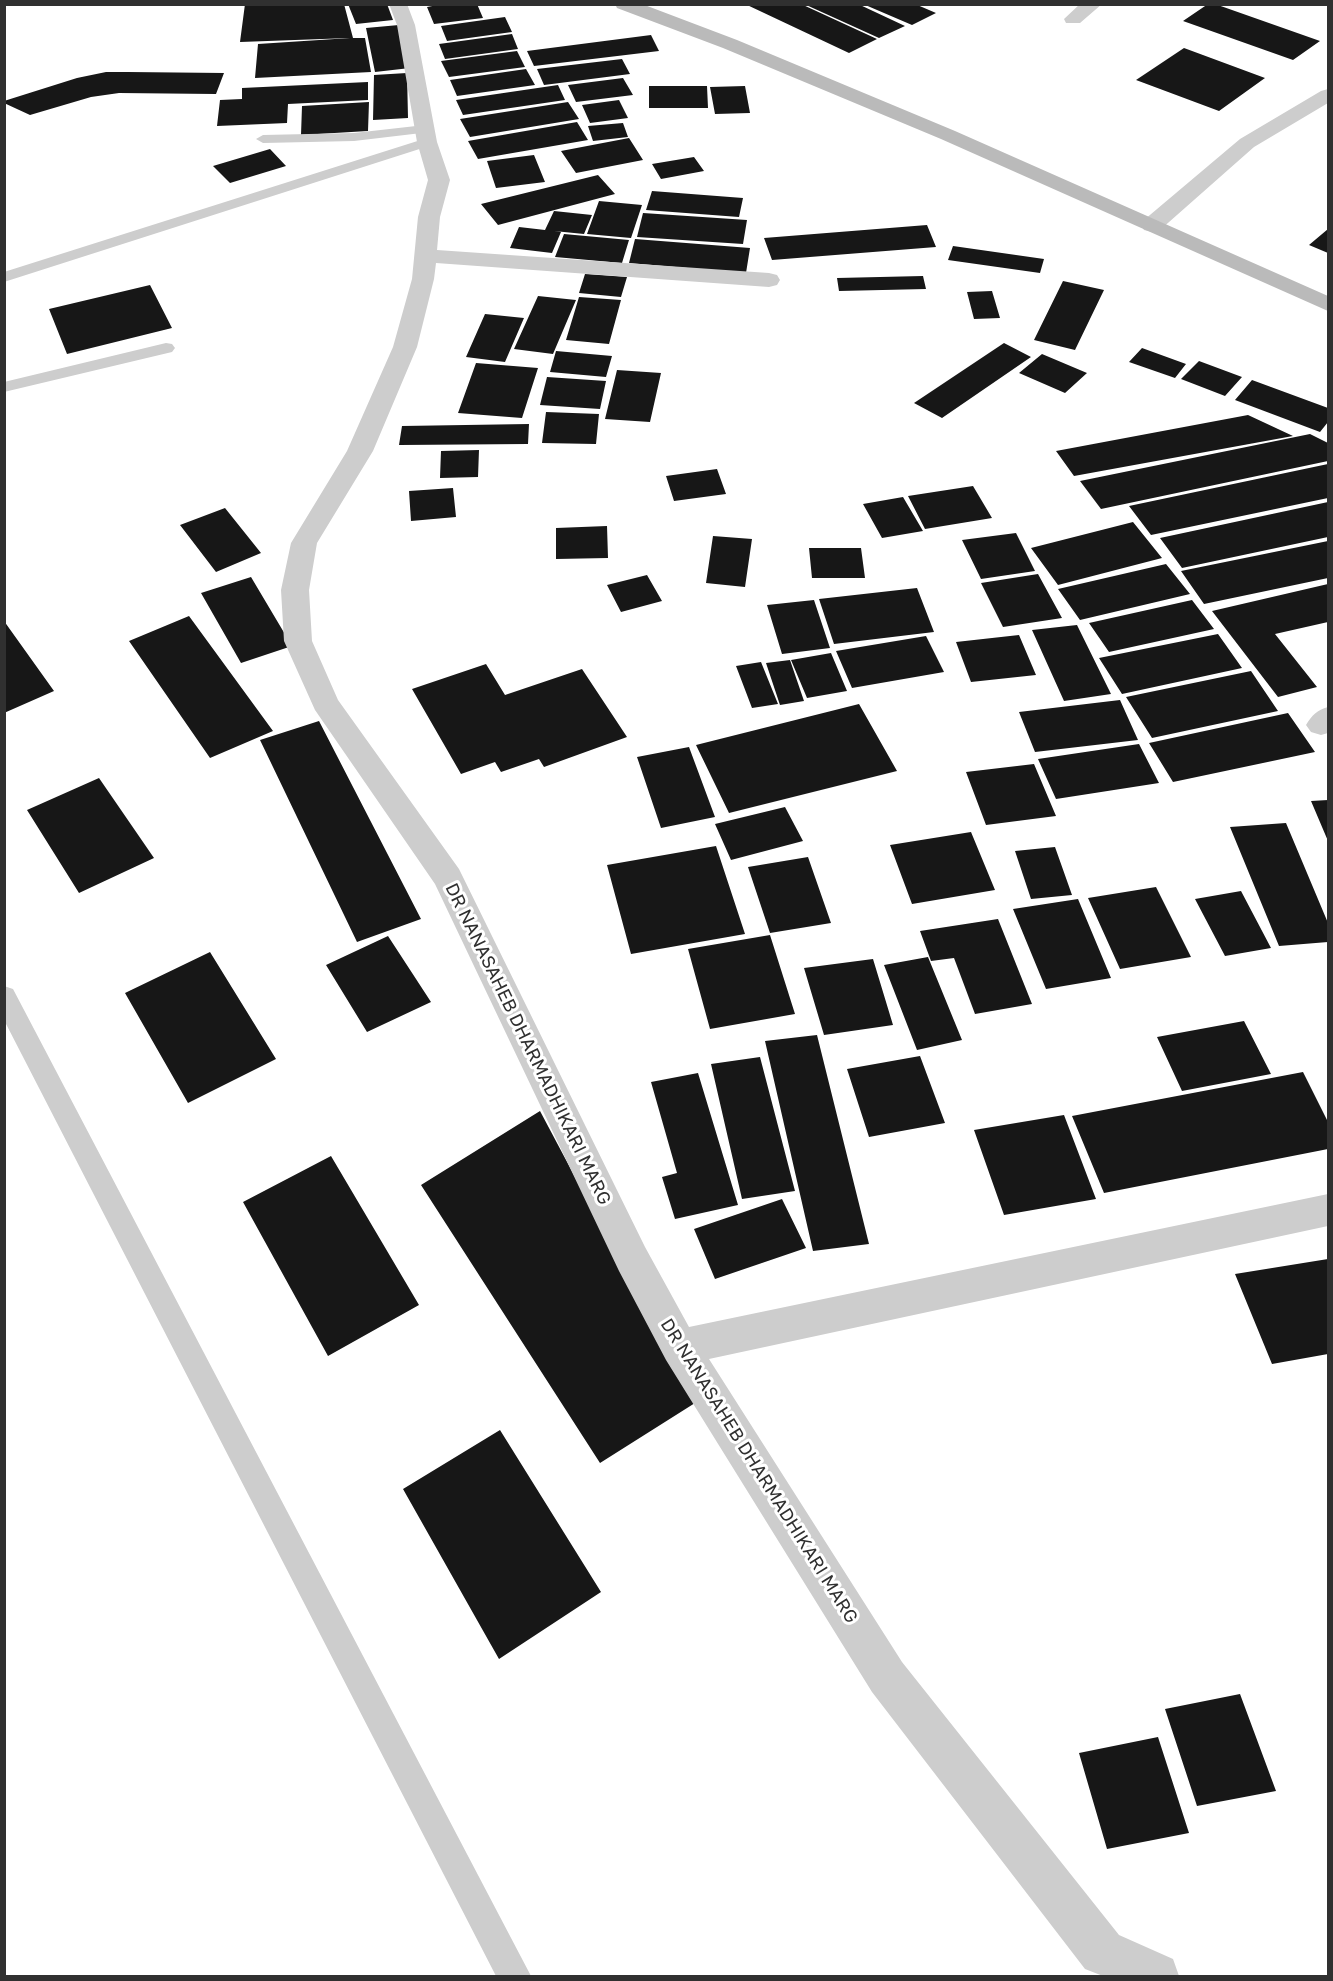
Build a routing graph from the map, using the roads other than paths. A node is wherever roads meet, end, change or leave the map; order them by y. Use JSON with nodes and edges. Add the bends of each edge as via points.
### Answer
{"nodes":[{"id":1,"x":398,"y":4,"type":"edge"},
{"id":2,"x":624,"y":4,"type":"edge"},
{"id":3,"x":1093,"y":4,"type":"edge"},
{"id":4,"x":1073,"y":19,"type":"dead end"},
{"id":5,"x":1323,"y":104,"type":"edge"},
{"id":6,"x":426,"y":136,"type":"junction"},
{"id":7,"x":263,"y":139,"type":"dead end"},
{"id":8,"x":1152,"y":225,"type":"junction"},
{"id":9,"x":426,"y":256,"type":"junction"},
{"id":10,"x":4,"y":277,"type":"edge"},
{"id":11,"x":769,"y":280,"type":"dead end"},
{"id":12,"x":1329,"y":304,"type":"edge"},
{"id":13,"x":166,"y":348,"type":"dead end"},
{"id":14,"x":4,"y":387,"type":"edge"},
{"id":15,"x":4,"y":996,"type":"edge"},
{"id":16,"x":1329,"y":1210,"type":"edge"},
{"id":17,"x":680,"y":1347,"type":"junction"},
{"id":18,"x":514,"y":1977,"type":"edge"},
{"id":19,"x":1156,"y":1977,"type":"edge"}],
"edges":[{"from":1,"to":6,"type":"street","name":"DR NANASAHEB DHARMADHIKARI MARG","via":[[406,25]]},
{"from":2,"to":8,"type":"street","via":[[730,44]]},
{"from":3,"to":4,"type":"street"},
{"from":5,"to":8,"type":"street","via":[[1247,143]]},
{"from":6,"to":7,"type":"lane"},
{"from":6,"to":9,"type":"street","name":"DR NANASAHEB DHARMADHIKARI MARG","via":[[439,180],[429,217]]},
{"from":6,"to":10,"type":"lane"},
{"from":8,"to":12,"type":"street"},
{"from":9,"to":11,"type":"street"},
{"from":9,"to":17,"type":"street","name":"DR NANASAHEB DHARMADHIKARI MARG","via":[[405,346],[360,451],[304,543],[295,590],[298,641],[325,703],[448,878],[632,1258]]},
{"from":13,"to":14,"type":"lane"},
{"from":15,"to":18,"type":"lane"},
{"from":16,"to":17,"type":"street"},
{"from":17,"to":19,"type":"street","name":"DR NANASAHEB DHARMADHIKARI MARG","via":[[887,1677],[1102,1952]]}]}
